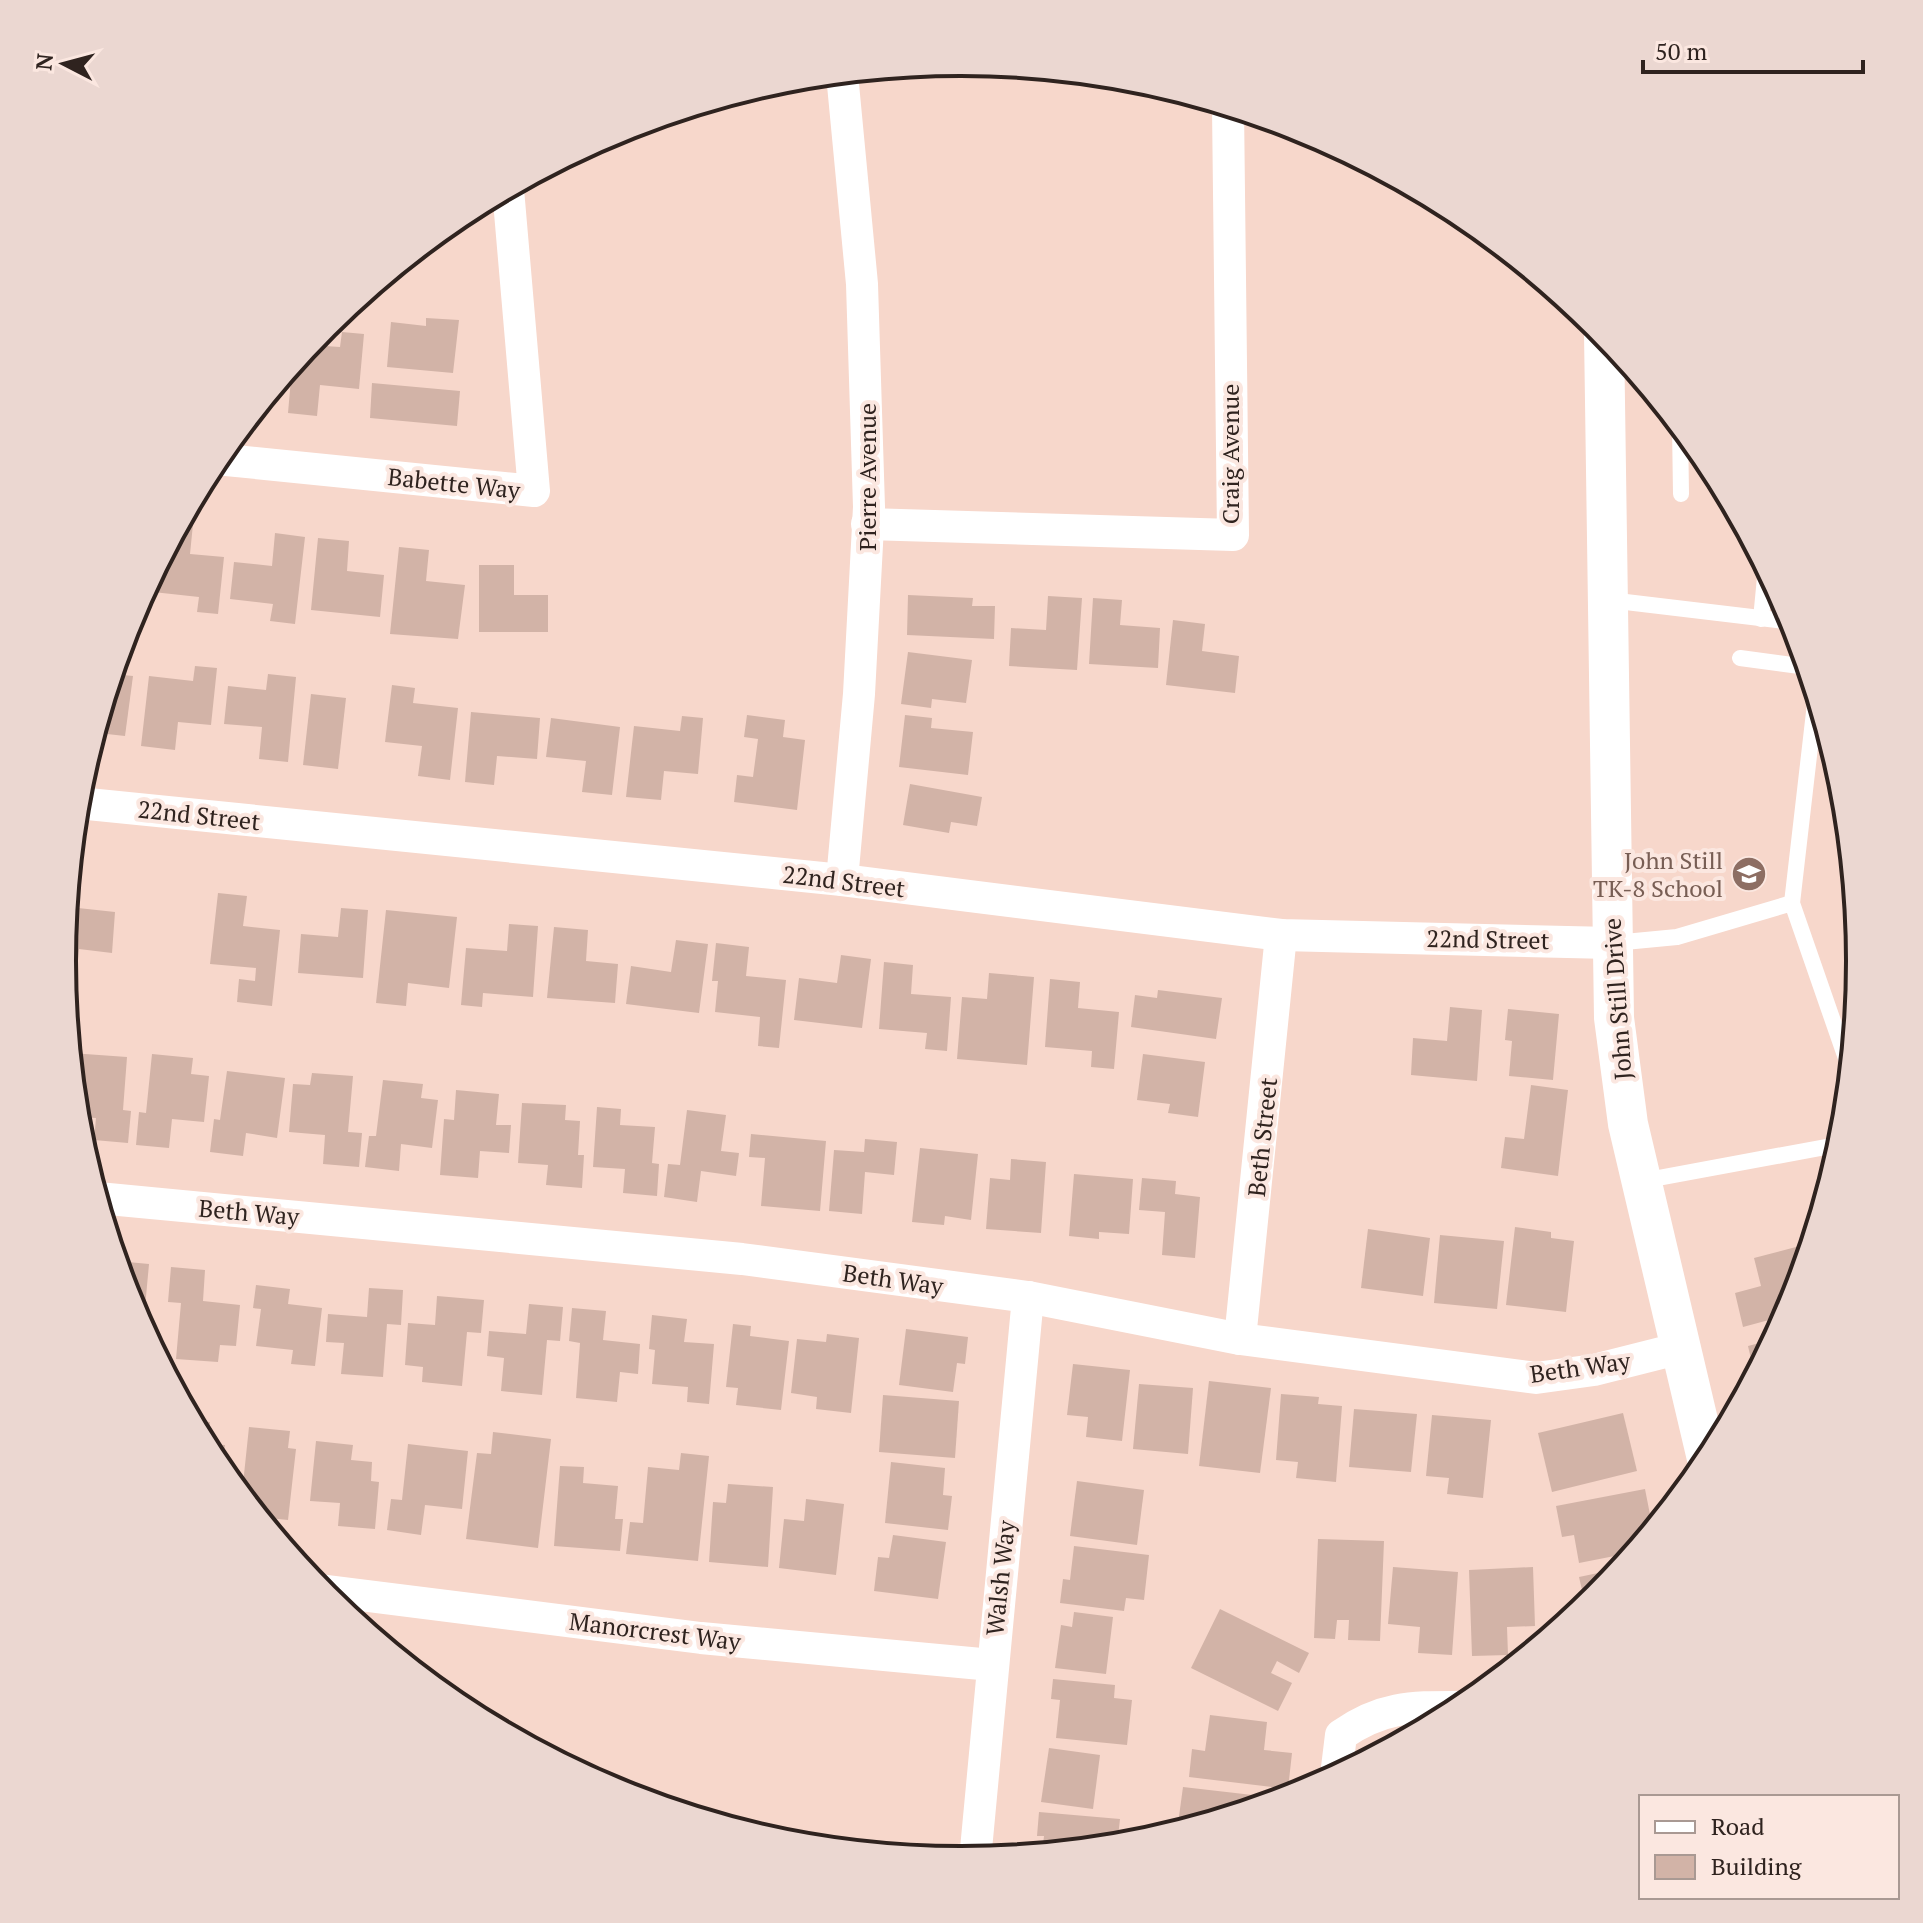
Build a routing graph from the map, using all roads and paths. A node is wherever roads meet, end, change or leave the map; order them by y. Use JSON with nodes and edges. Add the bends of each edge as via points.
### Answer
{"nodes":[{"id":1,"x":843,"y":84,"type":"edge"},
{"id":2,"x":1228,"y":117,"type":"edge"},
{"id":3,"x":509,"y":201,"type":"edge"},
{"id":4,"x":1604,"y":353,"type":"edge"},
{"id":5,"x":1680,"y":445,"type":"edge"},
{"id":6,"x":232,"y":461,"type":"edge"},
{"id":7,"x":1681,"y":494,"type":"dead end"},
{"id":8,"x":867,"y":524,"type":"junction"},
{"id":9,"x":1764,"y":588,"type":"edge"},
{"id":10,"x":1607,"y":599,"type":"junction"},
{"id":11,"x":1761,"y":619,"type":"junction"},
{"id":12,"x":1779,"y":621,"type":"edge"},
{"id":13,"x":1740,"y":658,"type":"dead end"},
{"id":14,"x":1796,"y":665,"type":"edge"},
{"id":15,"x":1813,"y":720,"type":"edge"},
{"id":16,"x":91,"y":804,"type":"edge"},
{"id":17,"x":842,"y":880,"type":"junction"},
{"id":18,"x":1792,"y":903,"type":"junction"},
{"id":19,"x":1281,"y":935,"type":"junction"},
{"id":20,"x":1611,"y":943,"type":"junction"},
{"id":21,"x":1842,"y":1047,"type":"edge"},
{"id":22,"x":1827,"y":1147,"type":"edge"},
{"id":23,"x":1642,"y":1181,"type":"junction"},
{"id":24,"x":108,"y":1199,"type":"edge"},
{"id":25,"x":1028,"y":1297,"type":"junction"},
{"id":26,"x":1240,"y":1339,"type":"junction"},
{"id":27,"x":1681,"y":1348,"type":"junction"},
{"id":28,"x":1704,"y":1444,"type":"edge"},
{"id":29,"x":340,"y":1593,"type":"edge"},
{"id":30,"x":992,"y":1665,"type":"junction"},
{"id":31,"x":1438,"y":1707,"type":"edge"},
{"id":32,"x":1338,"y":1763,"type":"edge"},
{"id":33,"x":976,"y":1847,"type":"edge"}],
"edges":[{"from":1,"to":8,"type":"street","name":"Pierre Avenue","via":[[862,284]]},
{"from":2,"to":8,"type":"street","name":"Craig Avenue","via":[[1233,535]]},
{"from":3,"to":6,"type":"street","name":"Babette Way","via":[[534,491]]},
{"from":4,"to":10,"type":"street","name":"John Still Drive"},
{"from":5,"to":7,"type":"lane"},
{"from":8,"to":17,"type":"street","name":"Pierre Avenue"},
{"from":9,"to":11,"type":"lane"},
{"from":10,"to":11,"type":"lane"},
{"from":10,"to":20,"type":"street","name":"John Still Drive"},
{"from":11,"to":12,"type":"lane"},
{"from":13,"to":14,"type":"lane"},
{"from":15,"to":18,"type":"lane"},
{"from":16,"to":17,"type":"street","name":"22nd Street"},
{"from":17,"to":19,"type":"street","name":"22nd Street"},
{"from":18,"to":20,"type":"lane","via":[[1677,937]]},
{"from":18,"to":21,"type":"lane"},
{"from":19,"to":20,"type":"street","name":"22nd Street"},
{"from":19,"to":26,"type":"street","name":"Beth Street"},
{"from":20,"to":23,"type":"street","name":"John Still Drive","via":[[1620,1068]]},
{"from":22,"to":23,"type":"lane"},
{"from":23,"to":27,"type":"street","name":"John Still Drive"},
{"from":24,"to":25,"type":"street","name":"Beth Way","via":[[742,1259]]},
{"from":25,"to":26,"type":"street","name":"Beth Way"},
{"from":25,"to":30,"type":"street","name":"Walsh Way"},
{"from":26,"to":27,"type":"street","name":"Beth Way","via":[[1536,1378]]},
{"from":27,"to":28,"type":"street","name":"John Still Drive"},
{"from":29,"to":30,"type":"street","name":"Manorcrest Way","via":[[701,1638]]},
{"from":30,"to":33,"type":"street","name":"Walsh Way"},
{"from":31,"to":32,"type":"street","via":[[1396,1707],[1362,1720],[1341,1735]]}]}
